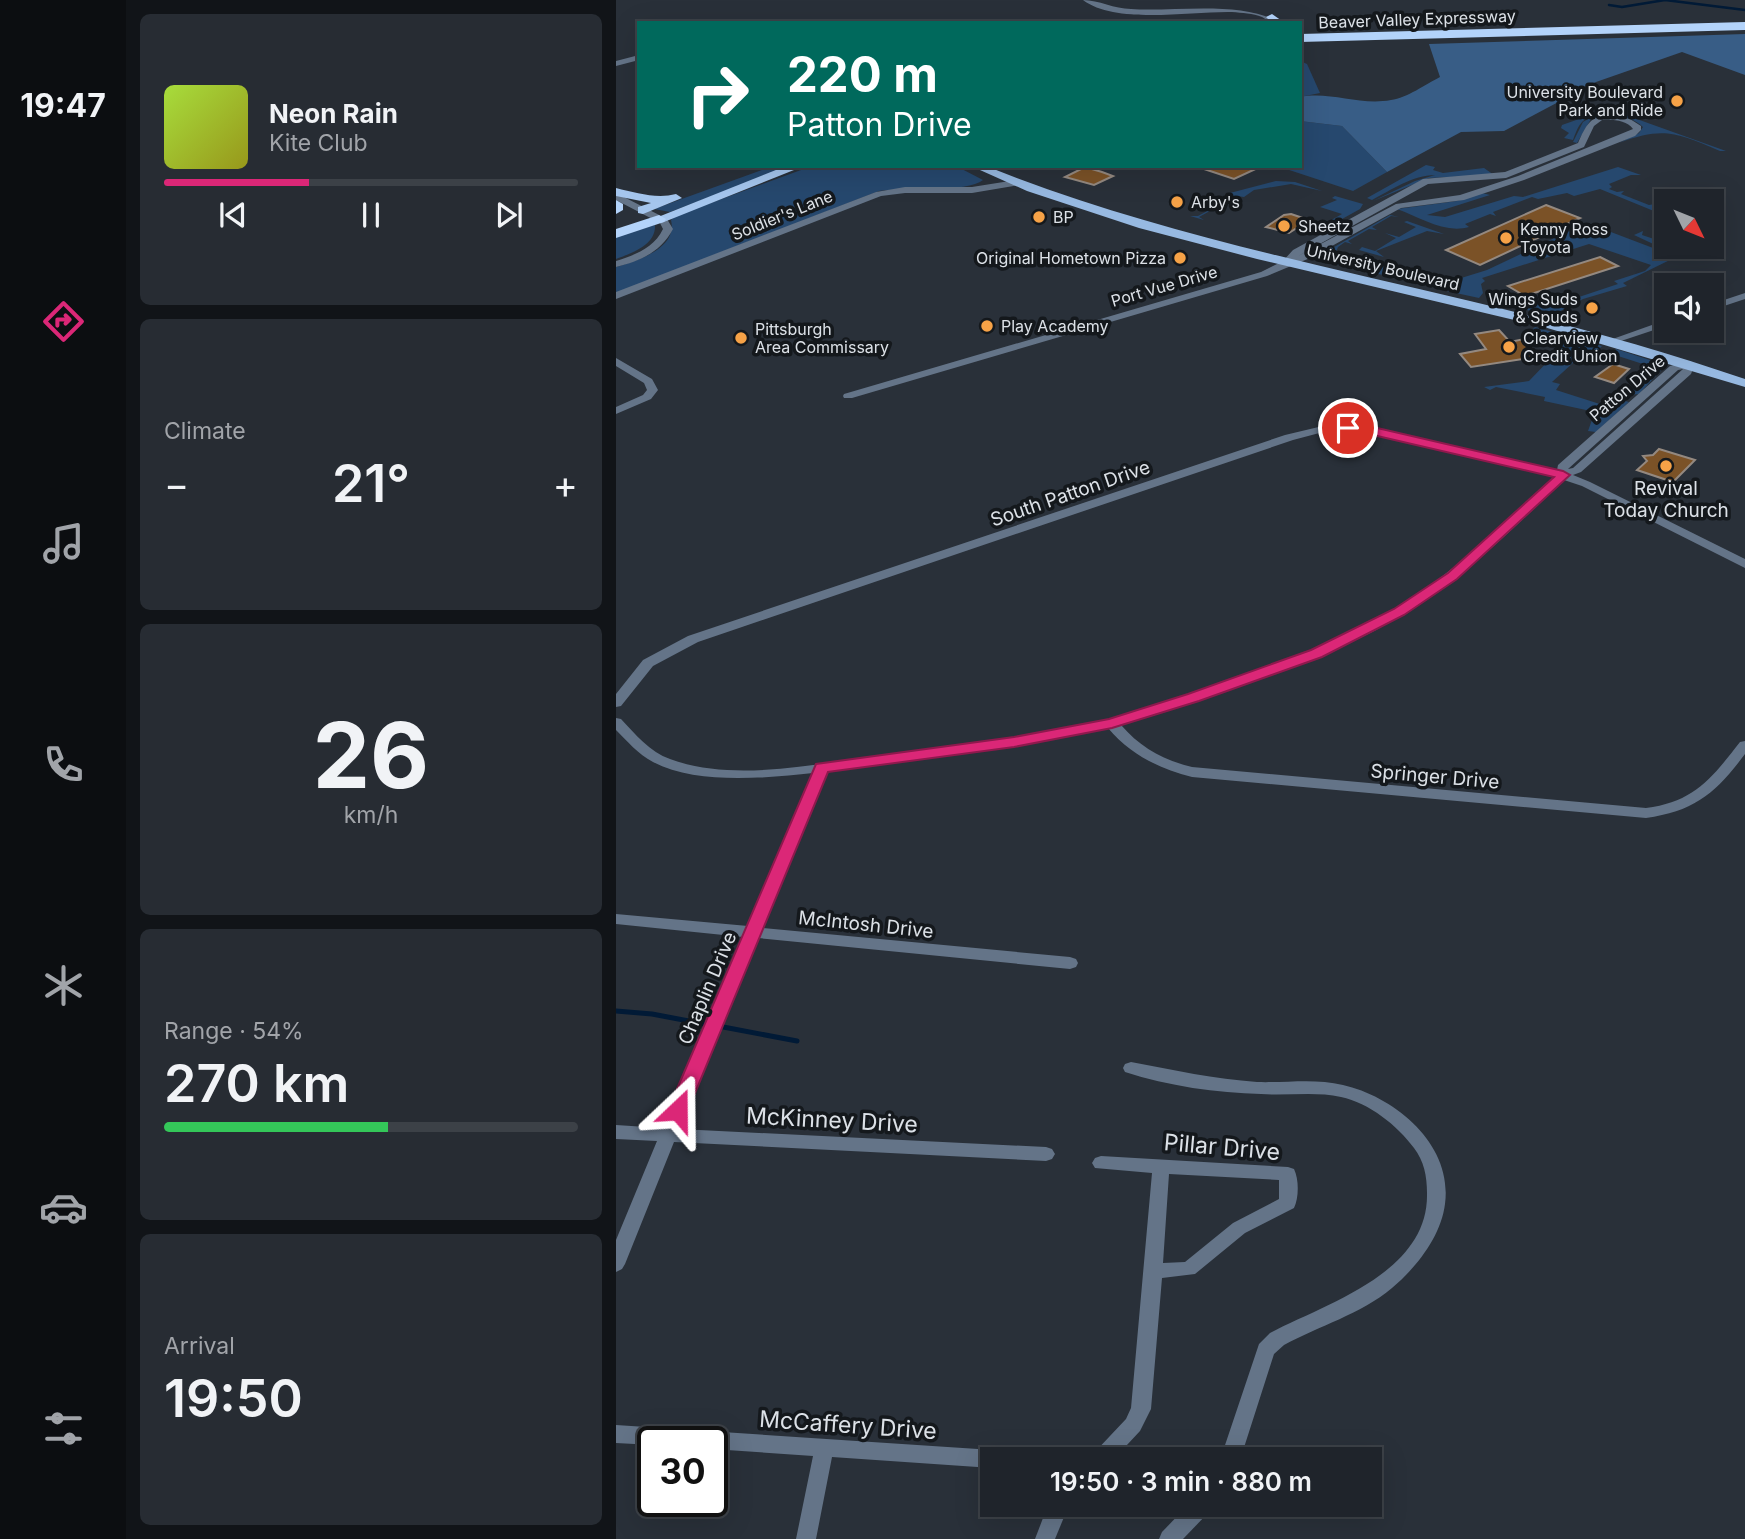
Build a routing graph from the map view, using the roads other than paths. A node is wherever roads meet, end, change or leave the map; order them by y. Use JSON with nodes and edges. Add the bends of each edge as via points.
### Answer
{"nodes":[{"id":1,"x":1087,"y":0,"type":"edge"},
{"id":2,"x":1275,"y":21,"type":"edge"},
{"id":3,"x":1745,"y":24,"type":"edge"},
{"id":4,"x":1302,"y":34,"type":"edge"},
{"id":5,"x":1302,"y":34,"type":"edge"},
{"id":6,"x":637,"y":58,"type":"edge"},
{"id":7,"x":616,"y":64,"type":"edge"},
{"id":8,"x":760,"y":168,"type":"edge"},
{"id":9,"x":793,"y":168,"type":"edge"},
{"id":10,"x":981,"y":168,"type":"edge"},
{"id":11,"x":995,"y":174,"type":"junction"},
{"id":12,"x":1016,"y":183,"type":"junction"},
{"id":13,"x":1420,"y":184,"type":"junction"},
{"id":14,"x":965,"y":190,"type":"junction"},
{"id":15,"x":616,"y":194,"type":"edge"},
{"id":16,"x":689,"y":194,"type":"junction"},
{"id":17,"x":1447,"y":200,"type":"junction"},
{"id":18,"x":616,"y":204,"type":"edge"},
{"id":19,"x":616,"y":210,"type":"edge"},
{"id":20,"x":642,"y":210,"type":"junction"},
{"id":21,"x":616,"y":219,"type":"edge"},
{"id":22,"x":659,"y":219,"type":"junction"},
{"id":23,"x":616,"y":234,"type":"edge"},
{"id":24,"x":1286,"y":263,"type":"junction"},
{"id":25,"x":616,"y":264,"type":"edge"},
{"id":26,"x":616,"y":296,"type":"edge"},
{"id":27,"x":1745,"y":296,"type":"edge"},
{"id":28,"x":1724,"y":303,"type":"edge"},
{"id":29,"x":1654,"y":327,"type":"edge"},
{"id":30,"x":1612,"y":341,"type":"junction"},
{"id":31,"x":616,"y":361,"type":"edge"},
{"id":32,"x":1690,"y":364,"type":"junction"},
{"id":33,"x":1745,"y":383,"type":"edge"},
{"id":34,"x":848,"y":396,"type":"dead end"},
{"id":35,"x":616,"y":411,"type":"edge"},
{"id":36,"x":1563,"y":475,"type":"junction"},
{"id":37,"x":1745,"y":564,"type":"edge"},
{"id":38,"x":616,"y":703,"type":"edge"},
{"id":39,"x":616,"y":722,"type":"edge"},
{"id":40,"x":1112,"y":723,"type":"junction"},
{"id":41,"x":1745,"y":745,"type":"edge"},
{"id":42,"x":822,"y":768,"type":"junction"},
{"id":43,"x":616,"y":919,"type":"edge"},
{"id":44,"x":753,"y":932,"type":"junction"},
{"id":45,"x":1070,"y":963,"type":"dead end"},
{"id":46,"x":1131,"y":1068,"type":"dead end"},
{"id":47,"x":616,"y":1132,"type":"edge"},
{"id":48,"x":667,"y":1135,"type":"junction"},
{"id":49,"x":1046,"y":1154,"type":"dead end"},
{"id":50,"x":1101,"y":1163,"type":"dead end"},
{"id":51,"x":1161,"y":1166,"type":"junction"},
{"id":52,"x":616,"y":1264,"type":"edge"},
{"id":53,"x":1153,"y":1271,"type":"junction"},
{"id":54,"x":616,"y":1434,"type":"edge"},
{"id":55,"x":1112,"y":1447,"type":"edge"},
{"id":56,"x":1234,"y":1447,"type":"edge"},
{"id":57,"x":824,"y":1449,"type":"junction"},
{"id":58,"x":980,"y":1458,"type":"edge"},
{"id":59,"x":1054,"y":1517,"type":"edge"},
{"id":60,"x":1190,"y":1517,"type":"edge"},
{"id":61,"x":806,"y":1539,"type":"edge"},
{"id":62,"x":1045,"y":1539,"type":"edge"},
{"id":63,"x":1169,"y":1539,"type":"edge"}],
"edges":[{"from":1,"to":2,"type":"street","via":[[1131,12],[1234,5],[1257,10]]},
{"from":3,"to":4,"type":"highway","name":"Beaver Valley Expressway"},
{"from":3,"to":5,"type":"highway","name":"Beaver Valley Expressway"},
{"from":6,"to":7,"type":"street"},
{"from":8,"to":16,"type":"highway"},
{"from":9,"to":22,"type":"highway"},
{"from":10,"to":11,"type":"main road","name":"University Boulevard"},
{"from":11,"to":12,"type":"main road","name":"University Boulevard"},
{"from":11,"to":14,"type":"street","name":"Soldier's Lane","via":[[992,180]]},
{"from":12,"to":14,"type":"street","name":"Soldier's Lane"},
{"from":12,"to":24,"type":"main road","name":"University Boulevard","via":[[1129,222]]},
{"from":13,"to":17,"type":"street","via":[[1418,190],[1425,196]]},
{"from":13,"to":17,"type":"street","via":[[1506,175],[1581,145],[1598,119],[1619,118],[1637,126],[1632,134],[1539,171]]},
{"from":13,"to":24,"type":"street","via":[[1296,251]]},
{"from":14,"to":26,"type":"street","name":"Soldier's Lane","via":[[879,194]]},
{"from":15,"to":16,"type":"highway","via":[[648,200]]},
{"from":15,"to":20,"type":"street"},
{"from":16,"to":20,"type":"highway"},
{"from":17,"to":24,"type":"street","via":[[1399,206]]},
{"from":18,"to":19,"type":"highway"},
{"from":20,"to":21,"type":"highway"},
{"from":20,"to":22,"type":"street"},
{"from":22,"to":23,"type":"highway"},
{"from":22,"to":25,"type":"street","via":[[668,229],[660,243]]},
{"from":24,"to":30,"type":"main road","name":"University Boulevard"},
{"from":24,"to":34,"type":"street","name":"Port Vue Drive","via":[[1258,276]]},
{"from":27,"to":28,"type":"street"},
{"from":29,"to":30,"type":"street"},
{"from":30,"to":32,"type":"main road","name":"University Boulevard"},
{"from":31,"to":35,"type":"street","via":[[651,383],[653,390]]},
{"from":32,"to":33,"type":"main road","name":"University Boulevard"},
{"from":32,"to":36,"type":"street","name":"Patton Drive","via":[[1687,372],[1577,470]]},
{"from":36,"to":37,"type":"street","name":"South Patton Drive"},
{"from":36,"to":38,"type":"street","name":"South Patton Drive","via":[[1373,431],[1310,431],[692,639],[648,663]]},
{"from":36,"to":40,"type":"street","name":"Patton Drive","via":[[1452,576],[1377,624],[1297,661]]},
{"from":39,"to":42,"type":"street","name":"Patton Drive","via":[[654,757],[675,765],[726,772]]},
{"from":40,"to":41,"type":"street","name":"Springer Drive","via":[[1143,755],[1192,772],[1646,813],[1682,806],[1701,796]]},
{"from":40,"to":42,"type":"street","name":"Patton Drive","via":[[1014,742]]},
{"from":42,"to":44,"type":"street","name":"Chaplin Drive"},
{"from":43,"to":44,"type":"street","name":"McIntosh Drive"},
{"from":44,"to":45,"type":"street","name":"McIntosh Drive"},
{"from":44,"to":48,"type":"street","name":"Chaplin Drive"},
{"from":46,"to":56,"type":"street","via":[[1234,1086],[1354,1094],[1410,1129],[1428,1151],[1435,1170],[1437,1195],[1430,1229],[1395,1274],[1363,1297],[1286,1334],[1266,1350]]},
{"from":47,"to":48,"type":"street","name":"McKinney Drive"},
{"from":48,"to":49,"type":"street","name":"McKinney Drive"},
{"from":48,"to":52,"type":"street","name":"Chaplin Drive"},
{"from":50,"to":51,"type":"street","name":"Pillar Drive"},
{"from":51,"to":53,"type":"street"},
{"from":51,"to":53,"type":"street","name":"Pillar Drive","via":[[1288,1174],[1287,1203],[1239,1228],[1189,1269]]},
{"from":53,"to":55,"type":"street","via":[[1141,1409]]},
{"from":54,"to":57,"type":"street","name":"McCaffery Drive"},
{"from":57,"to":58,"type":"street","name":"McCaffery Drive"},
{"from":57,"to":61,"type":"street"},
{"from":59,"to":62,"type":"street"},
{"from":60,"to":63,"type":"street"}]}
